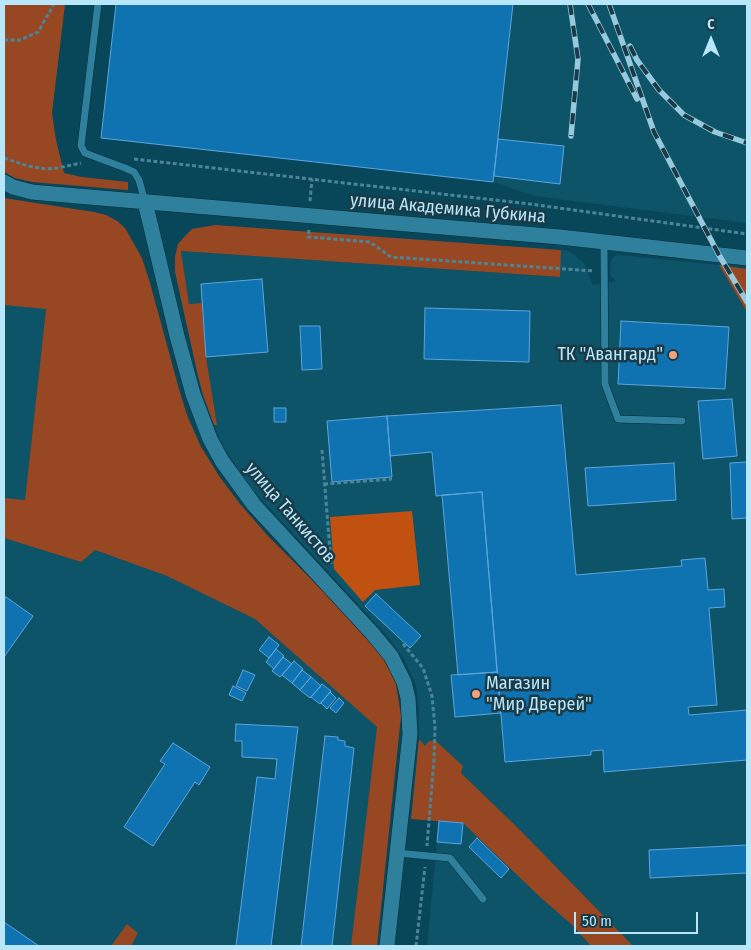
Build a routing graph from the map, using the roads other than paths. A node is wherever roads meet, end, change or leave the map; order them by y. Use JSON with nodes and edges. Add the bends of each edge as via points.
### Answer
{"nodes":[{"id":1,"x":98,"y":4,"type":"edge"},
{"id":2,"x":4,"y":182,"type":"edge"},
{"id":3,"x":146,"y":202,"type":"junction"},
{"id":4,"x":604,"y":241,"type":"junction"},
{"id":5,"x":747,"y":258,"type":"edge"},
{"id":6,"x":682,"y":421,"type":"dead end"},
{"id":7,"x":397,"y":853,"type":"junction"},
{"id":8,"x":483,"y":899,"type":"dead end"},
{"id":9,"x":387,"y":946,"type":"edge"}],
"edges":[{"from":1,"to":3,"type":"lane","via":[[81,146],[85,153],[134,172]]},
{"from":2,"to":3,"type":"street","via":[[32,192]]},
{"from":3,"to":4,"type":"street","name":"улица Академика Губкина"},
{"from":3,"to":7,"type":"street","name":"улица Танкистов","via":[[179,344],[210,440],[254,505],[372,633],[391,656],[404,682],[410,734]]},
{"from":4,"to":5,"type":"street","name":"улица Академика Губкина"},
{"from":4,"to":6,"type":"lane","via":[[605,384],[618,419]]},
{"from":7,"to":8,"type":"lane","via":[[450,858]]},
{"from":7,"to":9,"type":"street","name":"улица Танкистов"}]}
